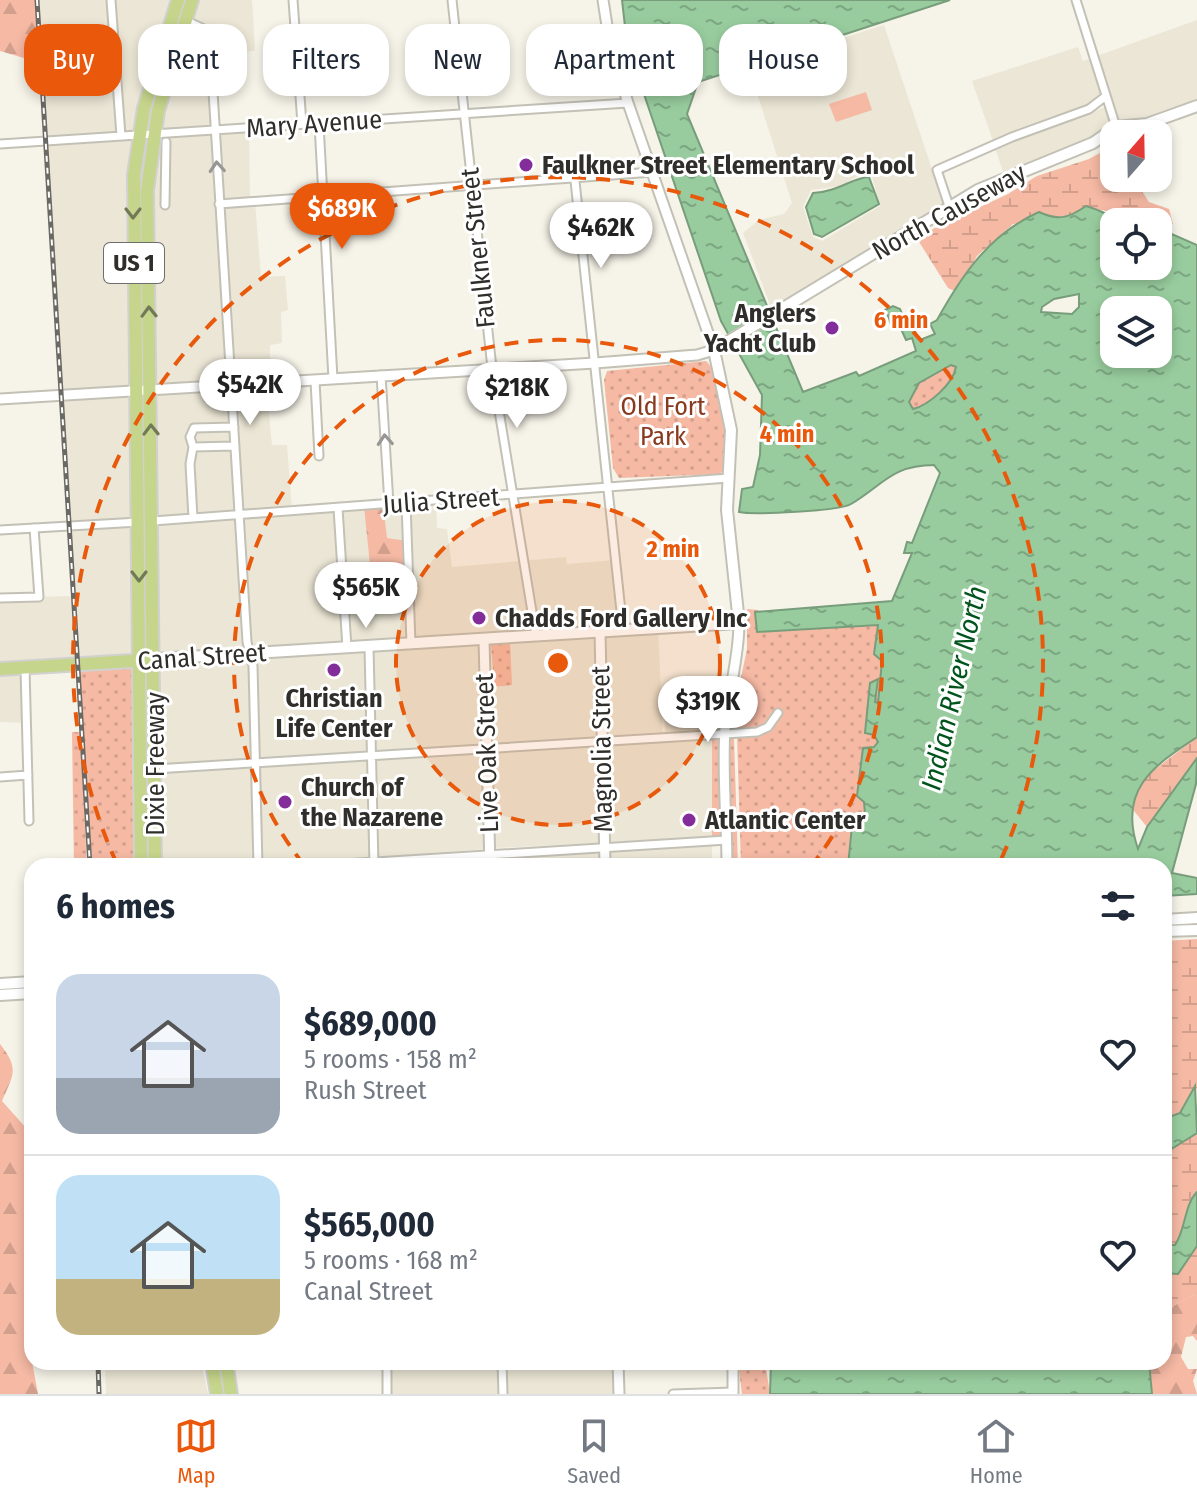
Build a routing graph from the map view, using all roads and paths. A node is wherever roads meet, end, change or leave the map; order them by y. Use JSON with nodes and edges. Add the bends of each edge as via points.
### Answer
{"nodes":[{"id":1,"x":111,"y":0,"type":"edge"},
{"id":2,"x":178,"y":0,"type":"edge"},
{"id":3,"x":192,"y":0,"type":"edge"},
{"id":4,"x":293,"y":0,"type":"edge"},
{"id":5,"x":452,"y":0,"type":"edge"},
{"id":6,"x":603,"y":0,"type":"edge"},
{"id":7,"x":1076,"y":0,"type":"edge"},
{"id":8,"x":179,"y":18,"type":"junction"},
{"id":9,"x":1106,"y":96,"type":"junction"},
{"id":10,"x":628,"y":103,"type":"junction"},
{"id":11,"x":1197,"y":106,"type":"edge"},
{"id":12,"x":463,"y":115,"type":"junction"},
{"id":13,"x":1114,"y":120,"type":"edge"},
{"id":14,"x":1158,"y":120,"type":"edge"},
{"id":15,"x":302,"y":124,"type":"junction"},
{"id":16,"x":319,"y":124,"type":"junction"},
{"id":17,"x":214,"y":130,"type":"junction"},
{"id":18,"x":153,"y":134,"type":"junction"},
{"id":19,"x":139,"y":135,"type":"junction"},
{"id":20,"x":121,"y":136,"type":"junction"},
{"id":21,"x":1100,"y":138,"type":"edge"},
{"id":22,"x":166,"y":142,"type":"dead end"},
{"id":23,"x":0,"y":144,"type":"edge"},
{"id":24,"x":653,"y":172,"type":"junction"},
{"id":25,"x":575,"y":181,"type":"junction"},
{"id":26,"x":470,"y":186,"type":"junction"},
{"id":27,"x":323,"y":198,"type":"junction"},
{"id":28,"x":219,"y":204,"type":"junction"},
{"id":29,"x":165,"y":205,"type":"dead end"},
{"id":30,"x":949,"y":206,"type":"junction"},
{"id":31,"x":714,"y":350,"type":"junction"},
{"id":32,"x":595,"y":363,"type":"junction"},
{"id":33,"x":492,"y":368,"type":"junction"},
{"id":34,"x":381,"y":375,"type":"junction"},
{"id":35,"x":333,"y":379,"type":"junction"},
{"id":36,"x":315,"y":381,"type":"junction"},
{"id":37,"x":231,"y":386,"type":"junction"},
{"id":38,"x":144,"y":390,"type":"junction"},
{"id":39,"x":0,"y":399,"type":"edge"},
{"id":40,"x":234,"y":427,"type":"junction"},
{"id":41,"x":235,"y":446,"type":"junction"},
{"id":42,"x":193,"y":447,"type":"junction"},
{"id":43,"x":319,"y":456,"type":"dead end"},
{"id":44,"x":138,"y":476,"type":"junction"},
{"id":45,"x":729,"y":478,"type":"junction"},
{"id":46,"x":607,"y":485,"type":"junction"},
{"id":47,"x":512,"y":496,"type":"junction"},
{"id":48,"x":406,"y":503,"type":"junction"},
{"id":49,"x":389,"y":504,"type":"junction"},
{"id":50,"x":338,"y":508,"type":"junction"},
{"id":51,"x":240,"y":515,"type":"junction"},
{"id":52,"x":193,"y":518,"type":"junction"},
{"id":53,"x":153,"y":521,"type":"junction"},
{"id":54,"x":139,"y":522,"type":"junction"},
{"id":55,"x":34,"y":528,"type":"junction"},
{"id":56,"x":0,"y":530,"type":"edge"},
{"id":57,"x":153,"y":552,"type":"junction"},
{"id":58,"x":0,"y":598,"type":"edge"},
{"id":59,"x":739,"y":623,"type":"junction"},
{"id":60,"x":623,"y":630,"type":"junction"},
{"id":61,"x":600,"y":632,"type":"junction"},
{"id":62,"x":536,"y":636,"type":"junction"},
{"id":63,"x":484,"y":640,"type":"junction"},
{"id":64,"x":411,"y":644,"type":"junction"},
{"id":65,"x":369,"y":647,"type":"junction"},
{"id":66,"x":347,"y":648,"type":"junction"},
{"id":67,"x":250,"y":654,"type":"junction"},
{"id":68,"x":148,"y":660,"type":"junction"},
{"id":69,"x":25,"y":668,"type":"junction"},
{"id":70,"x":0,"y":669,"type":"edge"},
{"id":71,"x":778,"y":713,"type":"dead end"},
{"id":72,"x":725,"y":734,"type":"junction"},
{"id":73,"x":601,"y":741,"type":"junction"},
{"id":74,"x":486,"y":749,"type":"junction"},
{"id":75,"x":371,"y":756,"type":"junction"},
{"id":76,"x":256,"y":764,"type":"junction"},
{"id":77,"x":155,"y":769,"type":"junction"},
{"id":78,"x":28,"y":775,"type":"junction"},
{"id":79,"x":0,"y":777,"type":"edge"},
{"id":80,"x":29,"y":821,"type":"dead end"},
{"id":81,"x":727,"y":840,"type":"junction"},
{"id":82,"x":604,"y":846,"type":"junction"},
{"id":83,"x":489,"y":853,"type":"junction"},
{"id":84,"x":141,"y":858,"type":"edge"},
{"id":85,"x":155,"y":858,"type":"edge"},
{"id":86,"x":258,"y":858,"type":"edge"},
{"id":87,"x":374,"y":858,"type":"edge"},
{"id":88,"x":432,"y":858,"type":"edge"},
{"id":89,"x":489,"y":858,"type":"edge"},
{"id":90,"x":605,"y":858,"type":"edge"},
{"id":91,"x":727,"y":858,"type":"edge"},
{"id":92,"x":1197,"y":918,"type":"edge"},
{"id":93,"x":1172,"y":920,"type":"edge"},
{"id":94,"x":1197,"y":930,"type":"edge"},
{"id":95,"x":1172,"y":931,"type":"edge"},
{"id":96,"x":24,"y":982,"type":"edge"},
{"id":97,"x":0,"y":984,"type":"edge"},
{"id":98,"x":24,"y":994,"type":"edge"},
{"id":99,"x":0,"y":995,"type":"edge"},
{"id":100,"x":213,"y":1370,"type":"edge"},
{"id":101,"x":227,"y":1370,"type":"edge"},
{"id":102,"x":387,"y":1370,"type":"edge"},
{"id":103,"x":502,"y":1370,"type":"edge"},
{"id":104,"x":618,"y":1370,"type":"edge"},
{"id":105,"x":733,"y":1370,"type":"edge"},
{"id":106,"x":733,"y":1393,"type":"edge"},
{"id":107,"x":217,"y":1394,"type":"edge"},
{"id":108,"x":231,"y":1394,"type":"edge"},
{"id":109,"x":387,"y":1394,"type":"edge"},
{"id":110,"x":503,"y":1394,"type":"edge"},
{"id":111,"x":619,"y":1394,"type":"edge"},
{"id":112,"x":673,"y":1394,"type":"edge"}],
"edges":[{"from":1,"to":20,"type":"street"},
{"from":2,"to":8,"type":"main road","number":"US 1"},
{"from":3,"to":8,"type":"main road","number":"US 1"},
{"from":4,"to":15,"type":"street"},
{"from":5,"to":12,"type":"street","name":"Faulkner Street"},
{"from":6,"to":10,"type":"street"},
{"from":7,"to":9,"type":"street"},
{"from":8,"to":17,"type":"street","via":[[203,30],[210,43]]},
{"from":8,"to":18,"type":"main road","number":"US 1"},
{"from":8,"to":19,"type":"main road","number":"US 1","via":[[154,72]]},
{"from":9,"to":13,"type":"street"},
{"from":9,"to":30,"type":"street","via":[[1089,109],[937,170]]},
{"from":10,"to":12,"type":"street","name":"Mary Avenue"},
{"from":10,"to":24,"type":"street"},
{"from":11,"to":14,"type":"main road","name":"North Causeway"},
{"from":12,"to":16,"type":"street","name":"Mary Avenue"},
{"from":12,"to":26,"type":"street","name":"Faulkner Street"},
{"from":15,"to":16,"type":"street","name":"Mary Avenue"},
{"from":15,"to":17,"type":"street","name":"Mary Avenue"},
{"from":16,"to":27,"type":"street"},
{"from":17,"to":18,"type":"street","name":"Mary Avenue"},
{"from":28,"to":17,"type":"street","one_way":true},
{"from":18,"to":19,"type":"street","name":"Mary Avenue"},
{"from":38,"to":18,"type":"main road","number":"US 1","one_way":true},
{"from":19,"to":20,"type":"street","name":"Mary Avenue"},
{"from":19,"to":38,"type":"main road","number":"US 1","one_way":true,"via":[[133,203]]},
{"from":20,"to":23,"type":"street","name":"Mary Avenue"},
{"from":21,"to":30,"type":"main road","name":"North Causeway"},
{"from":22,"to":29,"type":"street"},
{"from":24,"to":25,"type":"street"},
{"from":24,"to":31,"type":"street"},
{"from":25,"to":26,"type":"street"},
{"from":25,"to":32,"type":"street"},
{"from":26,"to":27,"type":"street"},
{"from":26,"to":33,"type":"street","name":"Faulkner Street"},
{"from":27,"to":28,"type":"street"},
{"from":27,"to":35,"type":"street"},
{"from":28,"to":37,"type":"street"},
{"from":30,"to":31,"type":"main road","name":"North Causeway"},
{"from":31,"to":32,"type":"street"},
{"from":31,"to":45,"type":"main road","via":[[731,430]]},
{"from":32,"to":33,"type":"street"},
{"from":32,"to":46,"type":"street"},
{"from":33,"to":34,"type":"street"},
{"from":33,"to":47,"type":"street","name":"Faulkner Street"},
{"from":34,"to":35,"type":"street"},
{"from":49,"to":34,"type":"street","one_way":true},
{"from":35,"to":36,"type":"street"},
{"from":36,"to":37,"type":"street"},
{"from":36,"to":43,"type":"street"},
{"from":37,"to":38,"type":"street"},
{"from":37,"to":40,"type":"street"},
{"from":38,"to":39,"type":"street"},
{"from":38,"to":44,"type":"main road","number":"US 1"},
{"from":53,"to":38,"type":"main road","name":"Dixie Freeway","number":"US 1","one_way":true},
{"from":40,"to":41,"type":"street"},
{"from":40,"to":42,"type":"street","via":[[194,428]]},
{"from":41,"to":42,"type":"street"},
{"from":41,"to":51,"type":"street"},
{"from":42,"to":52,"type":"street"},
{"from":44,"to":53,"type":"main road","via":[[146,513]]},
{"from":44,"to":54,"type":"main road","name":"Dixie Freeway","number":"US 1"},
{"from":45,"to":46,"type":"street","name":"Julia Street"},
{"from":45,"to":59,"type":"main road","via":[[727,510]]},
{"from":46,"to":47,"type":"street","name":"Julia Street"},
{"from":46,"to":60,"type":"street"},
{"from":47,"to":48,"type":"street","name":"Julia Street"},
{"from":47,"to":62,"type":"street","name":"Faulkner Street"},
{"from":48,"to":49,"type":"street","name":"Julia Street"},
{"from":48,"to":64,"type":"street"},
{"from":49,"to":50,"type":"street","name":"Julia Street"},
{"from":50,"to":51,"type":"street","name":"Julia Street"},
{"from":50,"to":66,"type":"street"},
{"from":51,"to":52,"type":"street","name":"Julia Street"},
{"from":51,"to":67,"type":"street"},
{"from":52,"to":53,"type":"street","name":"Julia Street"},
{"from":53,"to":57,"type":"main road","name":"Dixie Freeway","number":"US 1"},
{"from":54,"to":55,"type":"street"},
{"from":54,"to":57,"type":"main road"},
{"from":54,"to":68,"type":"main road","name":"Dixie Freeway","number":"US 1","one_way":true},
{"from":55,"to":56,"type":"street"},
{"from":55,"to":58,"type":"street","via":[[39,597]]},
{"from":57,"to":68,"type":"main road","name":"Dixie Freeway","number":"US 1"},
{"from":59,"to":60,"type":"main road","name":"Canal Street"},
{"from":59,"to":72,"type":"street"},
{"from":60,"to":61,"type":"main road","name":"Canal Street"},
{"from":61,"to":62,"type":"main road","name":"Canal Street"},
{"from":61,"to":73,"type":"street","name":"Magnolia Street"},
{"from":62,"to":63,"type":"main road","name":"Canal Street"},
{"from":63,"to":64,"type":"main road","name":"Canal Street"},
{"from":63,"to":74,"type":"street","name":"Live Oak Street"},
{"from":64,"to":65,"type":"main road","name":"Canal Street"},
{"from":65,"to":66,"type":"main road","name":"Canal Street"},
{"from":65,"to":75,"type":"street"},
{"from":66,"to":67,"type":"main road","name":"Canal Street"},
{"from":67,"to":68,"type":"main road","name":"Canal Street"},
{"from":67,"to":76,"type":"street"},
{"from":68,"to":69,"type":"main road","name":"Canal Street"},
{"from":68,"to":77,"type":"main road","name":"Dixie Freeway","number":"US 1"},
{"from":68,"to":84,"type":"main road","name":"Dixie Freeway","number":"US 1"},
{"from":69,"to":70,"type":"main road","name":"Canal Street"},
{"from":69,"to":78,"type":"street"},
{"from":71,"to":72,"type":"street","via":[[757,732]]},
{"from":72,"to":73,"type":"street"},
{"from":72,"to":81,"type":"street"},
{"from":73,"to":74,"type":"street"},
{"from":73,"to":82,"type":"street","name":"Magnolia Street"},
{"from":74,"to":75,"type":"street"},
{"from":74,"to":83,"type":"street","name":"Live Oak Street"},
{"from":75,"to":76,"type":"street"},
{"from":75,"to":87,"type":"street"},
{"from":76,"to":77,"type":"street"},
{"from":76,"to":86,"type":"street"},
{"from":77,"to":85,"type":"main road","name":"Dixie Freeway","number":"US 1"},
{"from":78,"to":79,"type":"street"},
{"from":78,"to":80,"type":"street"},
{"from":81,"to":82,"type":"street"},
{"from":81,"to":91,"type":"street"},
{"from":82,"to":83,"type":"street"},
{"from":82,"to":90,"type":"street","name":"Magnolia Street"},
{"from":83,"to":88,"type":"street"},
{"from":83,"to":89,"type":"street","name":"Live Oak Street"},
{"from":92,"to":93,"type":"main road"},
{"from":94,"to":95,"type":"main road"},
{"from":96,"to":97,"type":"main road"},
{"from":98,"to":99,"type":"main road"},
{"from":100,"to":107,"type":"main road"},
{"from":101,"to":108,"type":"main road"},
{"from":102,"to":109,"type":"street"},
{"from":103,"to":110,"type":"street"},
{"from":104,"to":111,"type":"street"},
{"from":105,"to":106,"type":"street"},
{"from":106,"to":112,"type":"street"}]}
